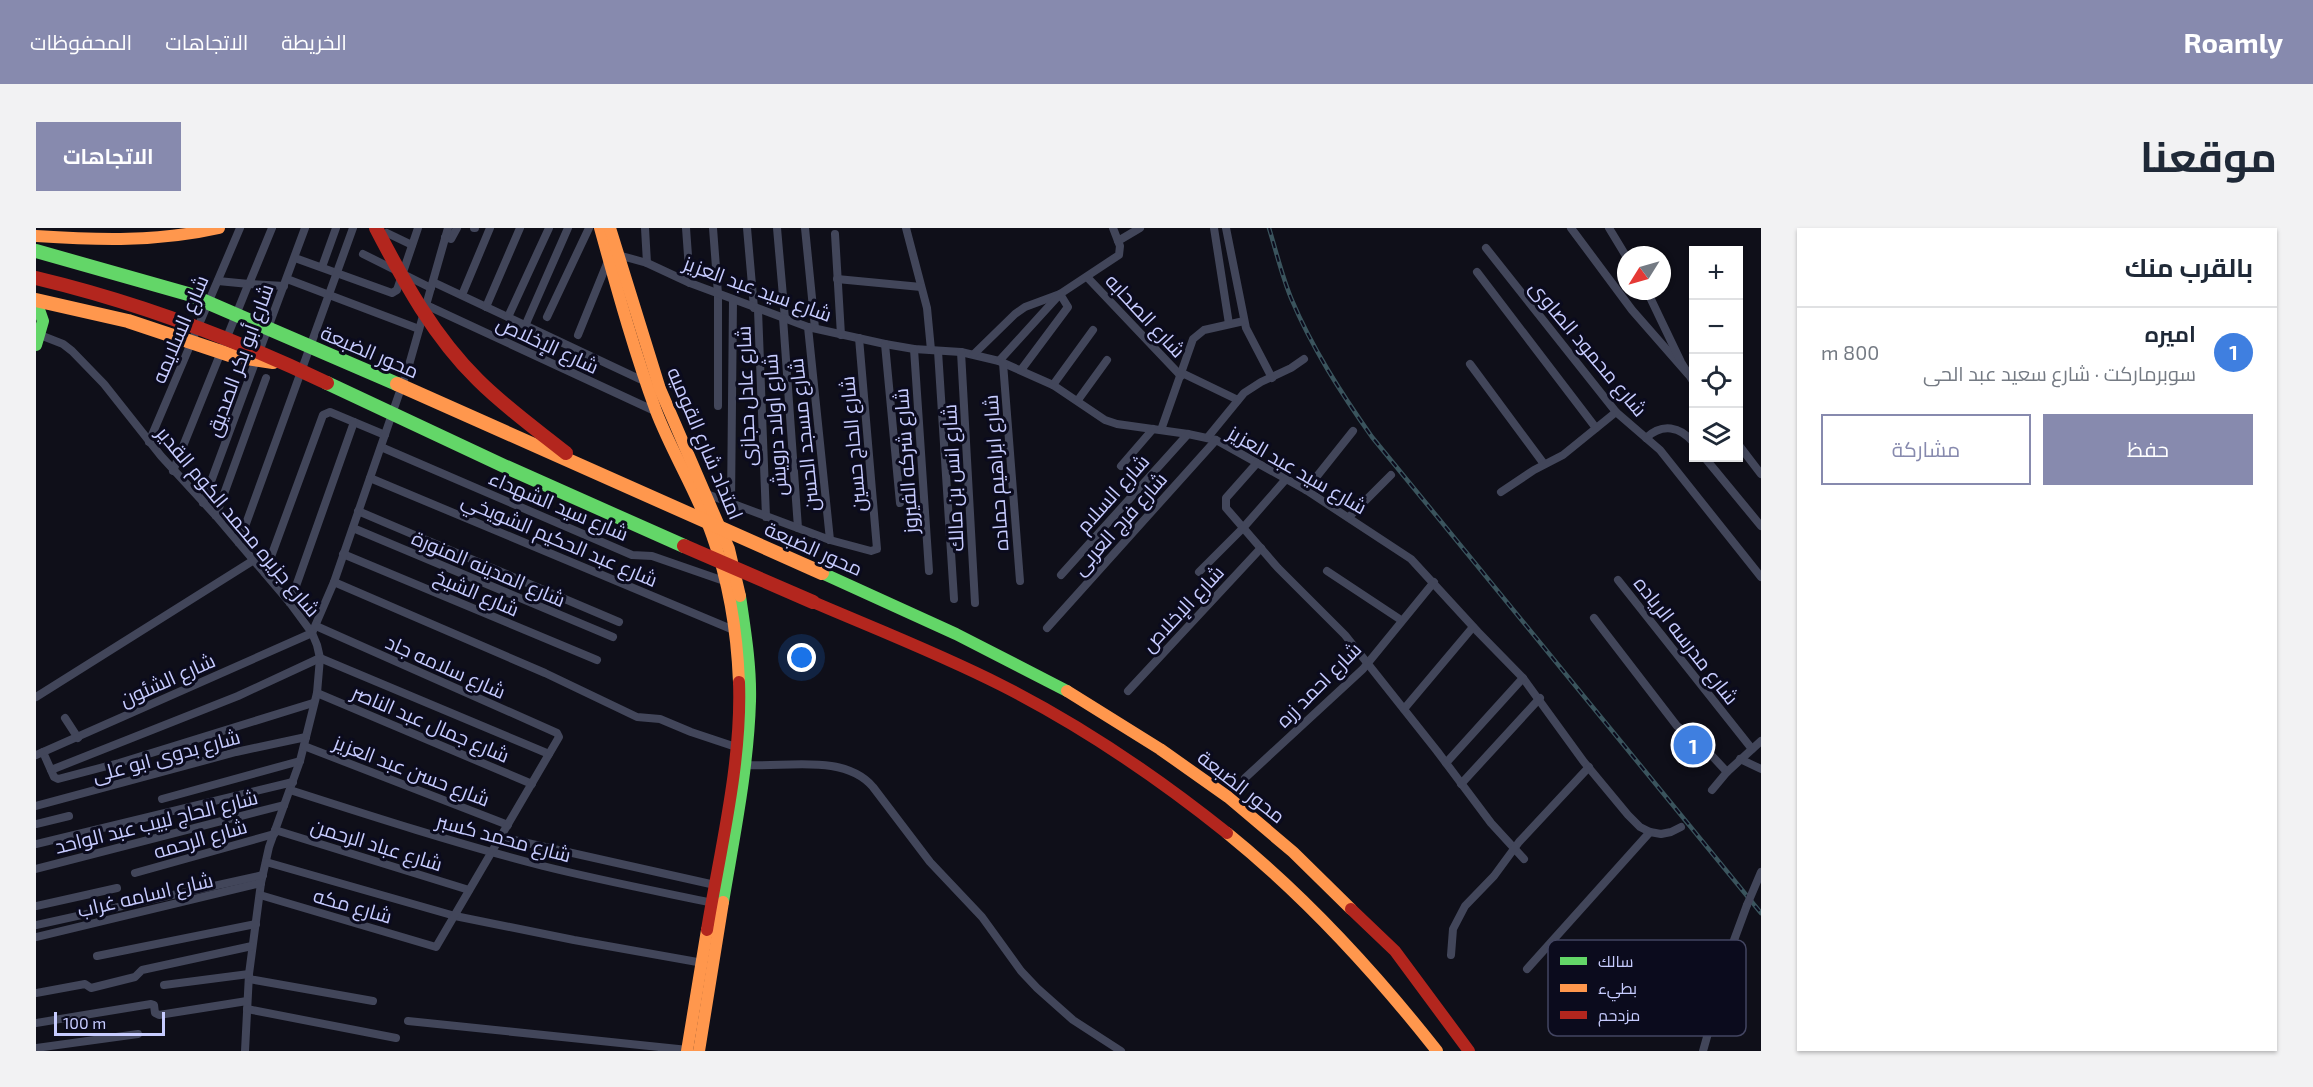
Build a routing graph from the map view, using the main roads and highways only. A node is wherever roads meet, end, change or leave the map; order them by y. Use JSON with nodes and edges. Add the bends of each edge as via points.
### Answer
{"nodes":[{"id":1,"x":219,"y":228,"type":"edge"},
{"id":2,"x":600,"y":228,"type":"edge"},
{"id":3,"x":610,"y":228,"type":"edge"},
{"id":4,"x":381,"y":231,"type":"edge"},
{"id":5,"x":36,"y":236,"type":"edge"},
{"id":6,"x":36,"y":251,"type":"edge"},
{"id":7,"x":613,"y":258,"type":"junction"},
{"id":8,"x":36,"y":278,"type":"edge"},
{"id":9,"x":37,"y":307,"type":"edge"},
{"id":10,"x":38,"y":340,"type":"edge"},
{"id":11,"x":283,"y":362,"type":"junction"},
{"id":12,"x":580,"y":464,"type":"junction"},
{"id":13,"x":699,"y":491,"type":"junction"},
{"id":14,"x":691,"y":1051,"type":"edge"},
{"id":15,"x":1437,"y":1051,"type":"edge"},
{"id":16,"x":1469,"y":1051,"type":"edge"}],
"edges":[{"from":1,"to":5,"type":"main road","via":[[126,240]]},
{"from":2,"to":7,"type":"main road","name":"امتداد شارع القوميه"},
{"from":3,"to":7,"type":"main road","name":"امتداد شارع القوميه"},
{"from":4,"to":12,"type":"main road","bridge":true,"via":[[436,329],[465,366]]},
{"from":6,"to":12,"type":"main road","name":"محور الضبعة","bridge":true,"via":[[188,294]]},
{"from":7,"to":13,"type":"main road","name":"امتداد شارع القوميه"},
{"from":7,"to":13,"type":"main road","name":"امتداد شارع القوميه","via":[[633,345],[657,412]]},
{"from":8,"to":11,"type":"main road","bridge":true,"via":[[186,322]]},
{"from":9,"to":10,"type":"main road","via":[[43,321]]},
{"from":9,"to":11,"type":"main road","bridge":true,"via":[[128,321],[233,356]]},
{"from":11,"to":15,"type":"main road","bridge":true,"via":[[492,461],[986,678],[1066,721],[1145,769],[1275,872],[1373,972]]},
{"from":12,"to":16,"type":"main road","name":"محور الضبعة","bridge":true,"via":[[956,634],[1080,697],[1160,749],[1228,797],[1293,852],[1395,951]]},
{"from":13,"to":14,"type":"main road","name":"امتداد شارع القوميه","via":[[727,582],[736,631],[740,690],[736,747]]},
{"from":13,"to":14,"type":"main road","name":"امتداد شارع القوميه","via":[[729,549],[742,606],[750,683],[744,765],[719,927]]}]}
